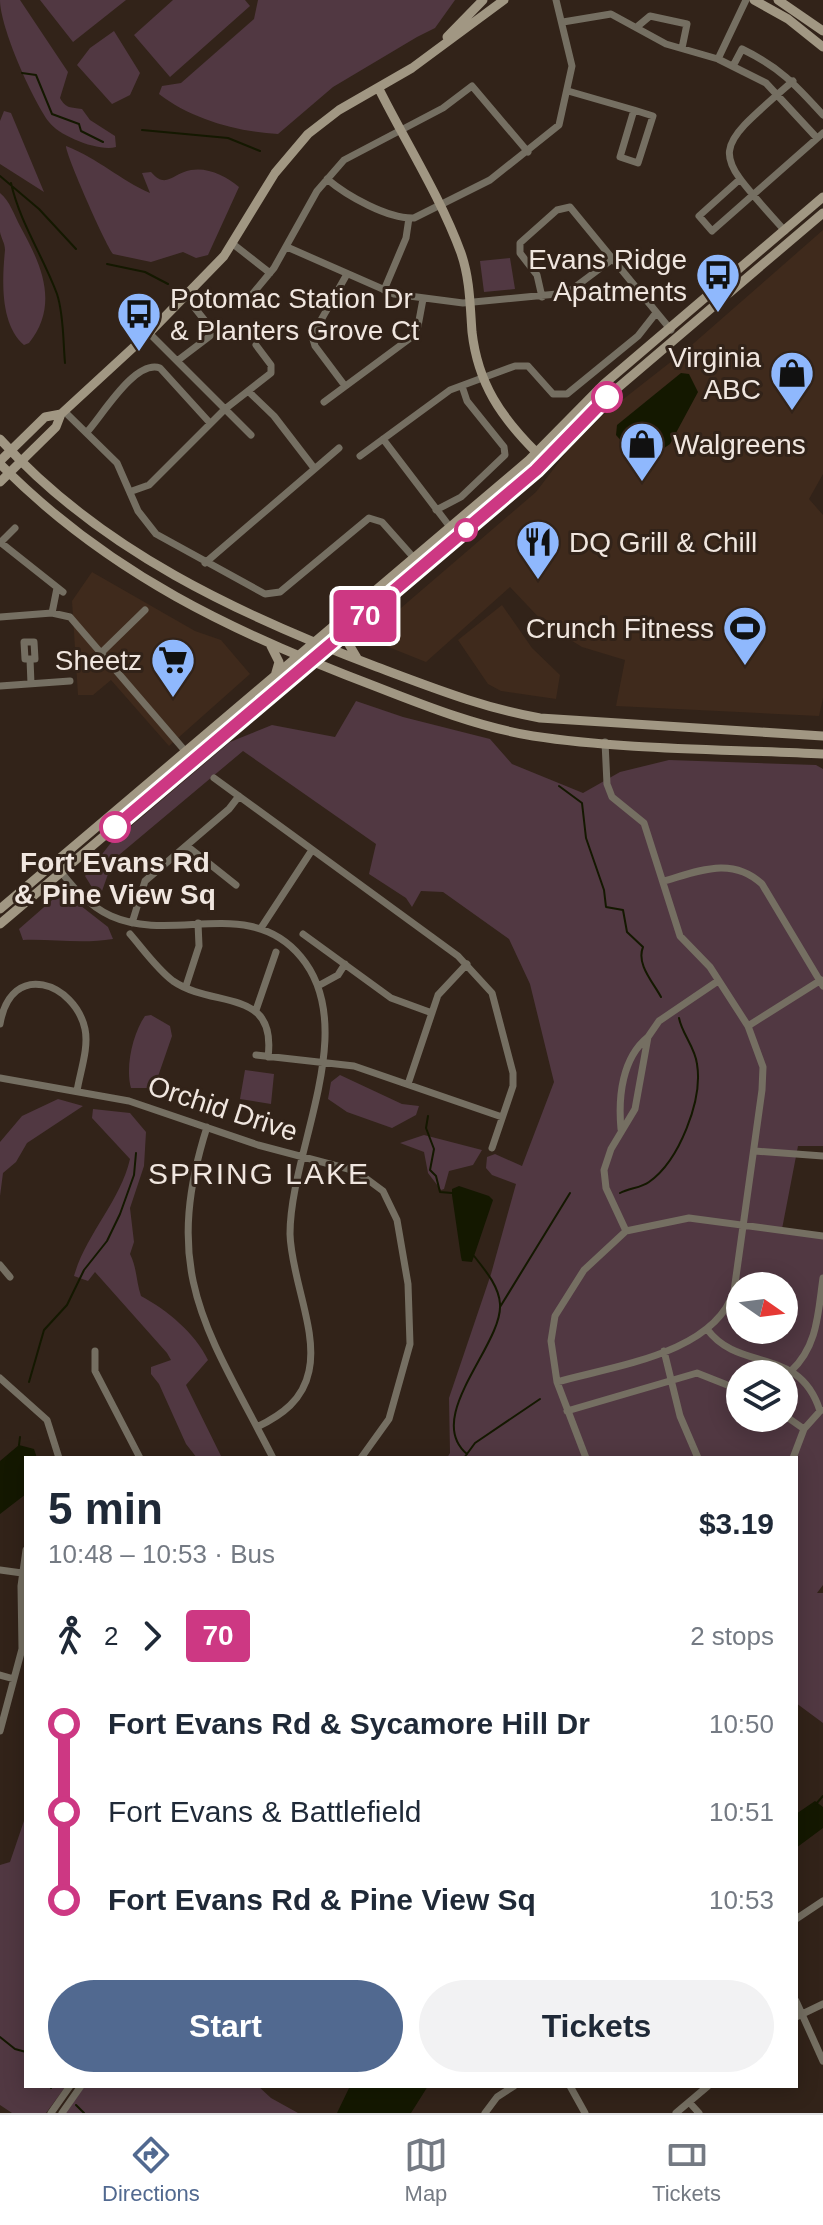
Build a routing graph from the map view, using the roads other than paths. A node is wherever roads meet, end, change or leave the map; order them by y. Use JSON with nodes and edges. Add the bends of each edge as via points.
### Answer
{"nodes":[{"id":1,"x":483,"y":0,"type":"edge"},
{"id":2,"x":504,"y":0,"type":"edge"},
{"id":3,"x":556,"y":0,"type":"edge"},
{"id":4,"x":746,"y":0,"type":"edge"},
{"id":5,"x":754,"y":0,"type":"edge"},
{"id":6,"x":778,"y":0,"type":"edge"},
{"id":7,"x":563,"y":22,"type":"junction"},
{"id":8,"x":638,"y":26,"type":"junction"},
{"id":9,"x":823,"y":31,"type":"edge"},
{"id":10,"x":823,"y":47,"type":"edge"},
{"id":11,"x":682,"y":48,"type":"junction"},
{"id":12,"x":431,"y":54,"type":"junction"},
{"id":13,"x":718,"y":59,"type":"junction"},
{"id":14,"x":733,"y":66,"type":"junction"},
{"id":15,"x":793,"y":81,"type":"junction"},
{"id":16,"x":379,"y":89,"type":"junction"},
{"id":17,"x":568,"y":91,"type":"junction"},
{"id":18,"x":778,"y":94,"type":"junction"},
{"id":19,"x":634,"y":110,"type":"junction"},
{"id":20,"x":823,"y":115,"type":"edge"},
{"id":21,"x":400,"y":131,"type":"junction"},
{"id":22,"x":820,"y":136,"type":"edge"},
{"id":23,"x":528,"y":152,"type":"junction"},
{"id":24,"x":327,"y":179,"type":"junction"},
{"id":25,"x":739,"y":180,"type":"junction"},
{"id":26,"x":753,"y":195,"type":"junction"},
{"id":27,"x":823,"y":197,"type":"edge"},
{"id":28,"x":439,"y":207,"type":"junction"},
{"id":29,"x":823,"y":213,"type":"edge"},
{"id":30,"x":409,"y":218,"type":"junction"},
{"id":31,"x":785,"y":231,"type":"junction"},
{"id":32,"x":233,"y":244,"type":"junction"},
{"id":33,"x":287,"y":247,"type":"junction"},
{"id":34,"x":614,"y":258,"type":"junction"},
{"id":35,"x":270,"y":273,"type":"junction"},
{"id":36,"x":347,"y":274,"type":"junction"},
{"id":37,"x":384,"y":290,"type":"junction"},
{"id":38,"x":542,"y":297,"type":"junction"},
{"id":39,"x":423,"y":299,"type":"junction"},
{"id":40,"x":245,"y":303,"type":"dead end"},
{"id":41,"x":470,"y":303,"type":"junction"},
{"id":42,"x":194,"y":307,"type":"dead end"},
{"id":43,"x":656,"y":313,"type":"junction"},
{"id":44,"x":671,"y":330,"type":"junction"},
{"id":45,"x":149,"y":333,"type":"junction"},
{"id":46,"x":256,"y":345,"type":"dead end"},
{"id":47,"x":177,"y":361,"type":"junction"},
{"id":48,"x":482,"y":379,"type":"junction"},
{"id":49,"x":345,"y":386,"type":"junction"},
{"id":50,"x":462,"y":386,"type":"junction"},
{"id":51,"x":248,"y":391,"type":"junction"},
{"id":52,"x":324,"y":402,"type":"dead end"},
{"id":53,"x":225,"y":409,"type":"junction"},
{"id":54,"x":62,"y":413,"type":"junction"},
{"id":55,"x":210,"y":423,"type":"junction"},
{"id":56,"x":87,"y":432,"type":"junction"},
{"id":57,"x":251,"y":435,"type":"dead end"},
{"id":58,"x":0,"y":439,"type":"edge"},
{"id":59,"x":383,"y":439,"type":"junction"},
{"id":60,"x":339,"y":448,"type":"dead end"},
{"id":61,"x":10,"y":450,"type":"junction"},
{"id":62,"x":537,"y":453,"type":"junction"},
{"id":63,"x":360,"y":456,"type":"dead end"},
{"id":64,"x":22,"y":461,"type":"junction"},
{"id":65,"x":0,"y":462,"type":"edge"},
{"id":66,"x":314,"y":468,"type":"junction"},
{"id":67,"x":9,"y":473,"type":"junction"},
{"id":68,"x":0,"y":482,"type":"edge"},
{"id":69,"x":132,"y":491,"type":"junction"},
{"id":70,"x":436,"y":510,"type":"junction"},
{"id":71,"x":450,"y":527,"type":"junction"},
{"id":72,"x":15,"y":528,"type":"dead end"},
{"id":73,"x":0,"y":543,"type":"edge"},
{"id":74,"x":414,"y":558,"type":"junction"},
{"id":75,"x":205,"y":563,"type":"junction"},
{"id":76,"x":145,"y":610,"type":"dead end"},
{"id":77,"x":52,"y":613,"type":"junction"},
{"id":78,"x":0,"y":617,"type":"edge"},
{"id":79,"x":352,"y":627,"type":"junction"},
{"id":80,"x":314,"y":643,"type":"junction"},
{"id":81,"x":271,"y":646,"type":"junction"},
{"id":82,"x":326,"y":648,"type":"junction"},
{"id":83,"x":102,"y":652,"type":"junction"},
{"id":84,"x":298,"y":657,"type":"junction"},
{"id":85,"x":30,"y":659,"type":"dead end"},
{"id":86,"x":360,"y":660,"type":"junction"},
{"id":87,"x":310,"y":661,"type":"junction"},
{"id":88,"x":275,"y":676,"type":"junction"},
{"id":89,"x":70,"y":681,"type":"dead end"},
{"id":90,"x":31,"y":684,"type":"junction"},
{"id":91,"x":0,"y":686,"type":"edge"},
{"id":92,"x":823,"y":736,"type":"edge"},
{"id":93,"x":605,"y":742,"type":"junction"},
{"id":94,"x":186,"y":752,"type":"junction"},
{"id":95,"x":823,"y":754,"type":"edge"},
{"id":96,"x":214,"y":778,"type":"dead end"},
{"id":97,"x":239,"y":796,"type":"junction"},
{"id":98,"x":145,"y":802,"type":"junction"},
{"id":99,"x":187,"y":846,"type":"junction"},
{"id":100,"x":312,"y":850,"type":"junction"},
{"id":101,"x":54,"y":863,"type":"junction"},
{"id":102,"x":61,"y":873,"type":"junction"},
{"id":103,"x":664,"y":881,"type":"junction"},
{"id":104,"x":236,"y":885,"type":"dead end"},
{"id":105,"x":0,"y":909,"type":"edge"},
{"id":106,"x":132,"y":923,"type":"junction"},
{"id":107,"x":198,"y":923,"type":"junction"},
{"id":108,"x":0,"y":924,"type":"edge"},
{"id":109,"x":261,"y":928,"type":"junction"},
{"id":110,"x":130,"y":934,"type":"dead end"},
{"id":111,"x":303,"y":934,"type":"dead end"},
{"id":112,"x":276,"y":952,"type":"dead end"},
{"id":113,"x":345,"y":964,"type":"junction"},
{"id":114,"x":467,"y":964,"type":"junction"},
{"id":115,"x":718,"y":981,"type":"junction"},
{"id":116,"x":822,"y":982,"type":"edge"},
{"id":117,"x":186,"y":986,"type":"junction"},
{"id":118,"x":318,"y":986,"type":"junction"},
{"id":119,"x":256,"y":1010,"type":"junction"},
{"id":120,"x":432,"y":1013,"type":"junction"},
{"id":121,"x":0,"y":1024,"type":"edge"},
{"id":122,"x":748,"y":1026,"type":"junction"},
{"id":123,"x":648,"y":1037,"type":"junction"},
{"id":124,"x":256,"y":1055,"type":"dead end"},
{"id":125,"x":268,"y":1057,"type":"junction"},
{"id":126,"x":322,"y":1062,"type":"junction"},
{"id":127,"x":0,"y":1078,"type":"edge"},
{"id":128,"x":408,"y":1084,"type":"junction"},
{"id":129,"x":77,"y":1091,"type":"junction"},
{"id":130,"x":502,"y":1117,"type":"junction"},
{"id":131,"x":207,"y":1127,"type":"junction"},
{"id":132,"x":621,"y":1129,"type":"junction"},
{"id":133,"x":492,"y":1148,"type":"dead end"},
{"id":134,"x":755,"y":1151,"type":"junction"},
{"id":135,"x":300,"y":1156,"type":"junction"},
{"id":136,"x":823,"y":1156,"type":"edge"},
{"id":137,"x":744,"y":1224,"type":"junction"},
{"id":138,"x":626,"y":1231,"type":"junction"},
{"id":139,"x":823,"y":1236,"type":"edge"},
{"id":140,"x":0,"y":1265,"type":"edge"},
{"id":141,"x":10,"y":1277,"type":"dead end"},
{"id":142,"x":823,"y":1278,"type":"edge"},
{"id":143,"x":707,"y":1329,"type":"junction"},
{"id":144,"x":95,"y":1351,"type":"dead end"},
{"id":145,"x":664,"y":1351,"type":"junction"},
{"id":146,"x":762,"y":1360,"type":"edge"},
{"id":147,"x":798,"y":1363,"type":"edge"},
{"id":148,"x":798,"y":1377,"type":"edge"},
{"id":149,"x":0,"y":1378,"type":"edge"},
{"id":150,"x":671,"y":1379,"type":"junction"},
{"id":151,"x":557,"y":1382,"type":"junction"},
{"id":152,"x":726,"y":1384,"type":"edge"},
{"id":153,"x":821,"y":1410,"type":"edge"},
{"id":154,"x":567,"y":1411,"type":"junction"},
{"id":155,"x":798,"y":1425,"type":"edge"},
{"id":156,"x":257,"y":1427,"type":"junction"},
{"id":157,"x":804,"y":1429,"type":"junction"},
{"id":158,"x":59,"y":1456,"type":"edge"},
{"id":159,"x":139,"y":1456,"type":"edge"},
{"id":160,"x":272,"y":1456,"type":"edge"},
{"id":161,"x":362,"y":1456,"type":"edge"},
{"id":162,"x":585,"y":1456,"type":"edge"},
{"id":163,"x":697,"y":1456,"type":"edge"},
{"id":164,"x":794,"y":1456,"type":"edge"},
{"id":165,"x":24,"y":1562,"type":"edge"},
{"id":166,"x":0,"y":1570,"type":"edge"},
{"id":167,"x":22,"y":1573,"type":"junction"},
{"id":168,"x":24,"y":1607,"type":"edge"},
{"id":169,"x":24,"y":1629,"type":"edge"},
{"id":170,"x":0,"y":1675,"type":"edge"},
{"id":171,"x":14,"y":1679,"type":"junction"},
{"id":172,"x":0,"y":1731,"type":"edge"},
{"id":173,"x":823,"y":1901,"type":"edge"},
{"id":174,"x":798,"y":1918,"type":"edge"},
{"id":175,"x":823,"y":2004,"type":"edge"},
{"id":176,"x":799,"y":2016,"type":"edge"},
{"id":177,"x":823,"y":2061,"type":"edge"},
{"id":178,"x":69,"y":2088,"type":"edge"},
{"id":179,"x":80,"y":2088,"type":"edge"},
{"id":180,"x":511,"y":2088,"type":"edge"},
{"id":181,"x":571,"y":2088,"type":"edge"},
{"id":182,"x":706,"y":2088,"type":"edge"},
{"id":183,"x":689,"y":2102,"type":"junction"},
{"id":184,"x":51,"y":2113,"type":"edge"},
{"id":185,"x":62,"y":2113,"type":"edge"},
{"id":186,"x":485,"y":2113,"type":"edge"},
{"id":187,"x":585,"y":2113,"type":"edge"},
{"id":188,"x":676,"y":2113,"type":"edge"},
{"id":189,"x":699,"y":2113,"type":"edge"}],
"edges":[{"from":1,"to":12,"type":"main road"},
{"from":2,"to":12,"type":"main road"},
{"from":3,"to":7,"type":"street"},
{"from":4,"to":13,"type":"street"},
{"from":5,"to":10,"type":"main road"},
{"from":6,"to":9,"type":"main road"},
{"from":7,"to":8,"type":"street","via":[[611,14]]},
{"from":7,"to":17,"type":"street","via":[[571,54]]},
{"from":8,"to":11,"type":"street"},
{"from":8,"to":11,"type":"street","via":[[650,16],[687,24]]},
{"from":11,"to":13,"type":"street"},
{"from":12,"to":16,"type":"main road"},
{"from":13,"to":14,"type":"street"},
{"from":14,"to":15,"type":"street","via":[[742,49]]},
{"from":14,"to":18,"type":"street"},
{"from":15,"to":18,"type":"street"},
{"from":15,"to":20,"type":"street"},
{"from":16,"to":21,"type":"main road"},
{"from":16,"to":32,"type":"main road","via":[[339,110],[291,152]]},
{"from":17,"to":19,"type":"street"},
{"from":17,"to":23,"type":"street","via":[[559,125]]},
{"from":18,"to":22,"type":"street"},
{"from":18,"to":25,"type":"street","via":[[733,135],[729,158]]},
{"from":19,"to":19,"type":"street","via":[[653,116],[638,163],[620,157]]},
{"from":21,"to":23,"type":"street","via":[[474,86]]},
{"from":21,"to":24,"type":"street","via":[[349,156]]},
{"from":21,"to":28,"type":"main road"},
{"from":22,"to":26,"type":"street"},
{"from":23,"to":28,"type":"street"},
{"from":24,"to":30,"type":"street","via":[[342,191]]},
{"from":24,"to":33,"type":"street"},
{"from":25,"to":26,"type":"street"},
{"from":25,"to":26,"type":"street","via":[[699,216],[712,231]]},
{"from":26,"to":31,"type":"street"},
{"from":27,"to":31,"type":"main road"},
{"from":28,"to":30,"type":"street"},
{"from":28,"to":41,"type":"main road","via":[[463,259]]},
{"from":29,"to":79,"type":"main road","via":[[607,397],[536,470]]},
{"from":30,"to":37,"type":"street"},
{"from":31,"to":44,"type":"main road"},
{"from":32,"to":35,"type":"street"},
{"from":32,"to":45,"type":"main road"},
{"from":33,"to":35,"type":"street"},
{"from":33,"to":36,"type":"street"},
{"from":34,"to":38,"type":"street","via":[[576,289]]},
{"from":34,"to":38,"type":"street","via":[[576,211],[557,210],[519,248],[539,280]]},
{"from":34,"to":43,"type":"street"},
{"from":35,"to":40,"type":"street"},
{"from":36,"to":37,"type":"street"},
{"from":36,"to":49,"type":"street","via":[[312,336]]},
{"from":37,"to":39,"type":"street"},
{"from":38,"to":41,"type":"street"},
{"from":39,"to":41,"type":"street"},
{"from":39,"to":49,"type":"street","via":[[418,326],[409,339]]},
{"from":41,"to":48,"type":"main road"},
{"from":42,"to":47,"type":"street","via":[[210,327],[210,336]]},
{"from":43,"to":44,"type":"street"},
{"from":43,"to":48,"type":"street","via":[[638,336],[567,394],[550,392],[525,365]]},
{"from":44,"to":62,"type":"main road","via":[[604,384]]},
{"from":45,"to":47,"type":"street"},
{"from":45,"to":54,"type":"main road"},
{"from":46,"to":51,"type":"street","via":[[272,369]]},
{"from":47,"to":53,"type":"street"},
{"from":48,"to":50,"type":"street"},
{"from":48,"to":62,"type":"main road","via":[[502,416]]},
{"from":49,"to":52,"type":"street"},
{"from":50,"to":59,"type":"street"},
{"from":50,"to":70,"type":"street","via":[[505,455],[461,497]]},
{"from":51,"to":53,"type":"street"},
{"from":51,"to":66,"type":"street","via":[[279,421]]},
{"from":53,"to":55,"type":"street"},
{"from":53,"to":57,"type":"street"},
{"from":54,"to":56,"type":"street"},
{"from":54,"to":61,"type":"main road","via":[[45,417]]},
{"from":54,"to":64,"type":"main road","via":[[56,427]]},
{"from":55,"to":56,"type":"street","via":[[160,368],[152,366],[143,368],[110,401]]},
{"from":55,"to":69,"type":"street","via":[[149,485]]},
{"from":56,"to":69,"type":"street","via":[[117,463]]},
{"from":58,"to":61,"type":"main road"},
{"from":59,"to":63,"type":"street"},
{"from":59,"to":70,"type":"street"},
{"from":60,"to":66,"type":"street"},
{"from":61,"to":64,"type":"main road"},
{"from":61,"to":65,"type":"main road"},
{"from":62,"to":71,"type":"main road"},
{"from":64,"to":67,"type":"main road"},
{"from":64,"to":80,"type":"main road","via":[[143,557],[235,609]]},
{"from":65,"to":67,"type":"main road"},
{"from":66,"to":75,"type":"street"},
{"from":67,"to":68,"type":"main road"},
{"from":67,"to":81,"type":"main road","via":[[61,520],[139,576]]},
{"from":69,"to":75,"type":"street","via":[[148,526]]},
{"from":70,"to":71,"type":"street"},
{"from":71,"to":74,"type":"main road"},
{"from":72,"to":73,"type":"street"},
{"from":73,"to":77,"type":"street","via":[[60,590],[51,601]]},
{"from":74,"to":75,"type":"street","via":[[374,518],[364,520],[275,595]]},
{"from":74,"to":80,"type":"main road"},
{"from":76,"to":83,"type":"street"},
{"from":77,"to":78,"type":"street"},
{"from":77,"to":83,"type":"street","via":[[70,617]]},
{"from":79,"to":82,"type":"main road"},
{"from":79,"to":86,"type":"main road","via":[[347,641]]},
{"from":80,"to":82,"type":"main road"},
{"from":80,"to":84,"type":"main road"},
{"from":81,"to":84,"type":"main road"},
{"from":81,"to":88,"type":"main road","via":[[279,662]]},
{"from":82,"to":86,"type":"main road"},
{"from":82,"to":87,"type":"main road"},
{"from":83,"to":94,"type":"street"},
{"from":84,"to":87,"type":"main road"},
{"from":84,"to":88,"type":"main road"},
{"from":85,"to":90,"type":"street"},
{"from":86,"to":92,"type":"main road","via":[[468,700],[540,718]]},
{"from":87,"to":93,"type":"main road","via":[[484,726]]},
{"from":87,"to":98,"type":"main road"},
{"from":88,"to":94,"type":"main road"},
{"from":89,"to":90,"type":"street"},
{"from":90,"to":91,"type":"street"},
{"from":93,"to":95,"type":"main road"},
{"from":93,"to":103,"type":"street","via":[[607,784],[618,804],[644,823]]},
{"from":94,"to":98,"type":"main road","via":[[185,760]]},
{"from":94,"to":101,"type":"main road"},
{"from":96,"to":97,"type":"street"},
{"from":97,"to":99,"type":"street"},
{"from":97,"to":100,"type":"street"},
{"from":98,"to":102,"type":"main road"},
{"from":99,"to":104,"type":"street"},
{"from":99,"to":106,"type":"street","via":[[145,881]]},
{"from":100,"to":109,"type":"street"},
{"from":100,"to":114,"type":"street"},
{"from":101,"to":102,"type":"street"},
{"from":101,"to":105,"type":"main road"},
{"from":102,"to":106,"type":"street","via":[[89,903]]},
{"from":102,"to":108,"type":"main road"},
{"from":103,"to":115,"type":"street","via":[[680,936]]},
{"from":103,"to":116,"type":"street","via":[[727,866],[754,877]]},
{"from":106,"to":107,"type":"street"},
{"from":107,"to":109,"type":"street"},
{"from":107,"to":117,"type":"street","via":[[199,946]]},
{"from":109,"to":118,"type":"street","via":[[301,957]]},
{"from":110,"to":117,"type":"street","via":[[169,978]]},
{"from":111,"to":113,"type":"street"},
{"from":112,"to":119,"type":"street"},
{"from":113,"to":118,"type":"street","via":[[338,975]]},
{"from":113,"to":120,"type":"street","via":[[391,998]]},
{"from":114,"to":120,"type":"street","via":[[442,990]]},
{"from":114,"to":130,"type":"street","via":[[492,993],[505,1033],[514,1080]]},
{"from":115,"to":122,"type":"street"},
{"from":115,"to":123,"type":"street","via":[[659,1021]]},
{"from":116,"to":122,"type":"street"},
{"from":117,"to":119,"type":"street"},
{"from":118,"to":126,"type":"street","via":[[325,1013]]},
{"from":119,"to":125,"type":"street","via":[[269,1028]]},
{"from":120,"to":128,"type":"street"},
{"from":121,"to":129,"type":"street","via":[[4,1004],[19,988],[39,984],[60,993],[85,1030]]},
{"from":122,"to":134,"type":"street","via":[[763,1067]]},
{"from":123,"to":132,"type":"street","via":[[635,1109]]},
{"from":123,"to":132,"type":"street","via":[[627,1067]]},
{"from":124,"to":125,"type":"street"},
{"from":125,"to":126,"type":"street"},
{"from":126,"to":128,"type":"street","via":[[354,1066]]},
{"from":126,"to":135,"type":"street"},
{"from":127,"to":129,"type":"street","name":"Orchid Drive"},
{"from":128,"to":130,"type":"street"},
{"from":129,"to":131,"type":"street","name":"Orchid Drive","via":[[129,1101]]},
{"from":130,"to":133,"type":"street"},
{"from":131,"to":135,"type":"street","name":"Orchid Drive"},
{"from":131,"to":156,"type":"street","via":[[189,1193],[186,1236],[191,1278],[206,1327]]},
{"from":132,"to":138,"type":"street","via":[[604,1170],[606,1188]]},
{"from":134,"to":136,"type":"street"},
{"from":134,"to":137,"type":"street"},
{"from":135,"to":156,"type":"street","via":[[290,1235],[311,1348],[309,1370],[290,1407]]},
{"from":135,"to":161,"type":"street","name":"Orchid Drive","via":[[365,1176],[383,1191],[397,1220],[411,1308],[410,1344],[389,1419]]},
{"from":137,"to":138,"type":"street","via":[[689,1218]]},
{"from":137,"to":139,"type":"street"},
{"from":137,"to":143,"type":"street","via":[[731,1300]]},
{"from":138,"to":151,"type":"street","via":[[584,1270],[555,1316],[551,1341]]},
{"from":140,"to":141,"type":"street"},
{"from":142,"to":147,"type":"street","via":[[813,1341]]},
{"from":143,"to":145,"type":"street"},
{"from":143,"to":146,"type":"street","via":[[732,1349]]},
{"from":144,"to":159,"type":"street","via":[[95,1371]]},
{"from":145,"to":150,"type":"street"},
{"from":145,"to":151,"type":"street"},
{"from":148,"to":153,"type":"street","via":[[810,1387]]},
{"from":149,"to":158,"type":"street","via":[[47,1420]]},
{"from":150,"to":152,"type":"street","via":[[702,1373]]},
{"from":150,"to":154,"type":"street"},
{"from":150,"to":163,"type":"street"},
{"from":151,"to":154,"type":"street"},
{"from":153,"to":157,"type":"street"},
{"from":154,"to":162,"type":"street"},
{"from":155,"to":157,"type":"street"},
{"from":156,"to":160,"type":"street"},
{"from":157,"to":164,"type":"street"},
{"from":165,"to":167,"type":"street"},
{"from":166,"to":167,"type":"street"},
{"from":167,"to":168,"type":"street"},
{"from":169,"to":171,"type":"street"},
{"from":170,"to":171,"type":"street"},
{"from":171,"to":172,"type":"street"},
{"from":173,"to":174,"type":"street"},
{"from":175,"to":176,"type":"street"},
{"from":176,"to":177,"type":"street"},
{"from":178,"to":184,"type":"street"},
{"from":179,"to":185,"type":"street"},
{"from":180,"to":186,"type":"street"},
{"from":181,"to":187,"type":"street"},
{"from":182,"to":183,"type":"street"},
{"from":183,"to":188,"type":"street"},
{"from":183,"to":189,"type":"street"}]}
